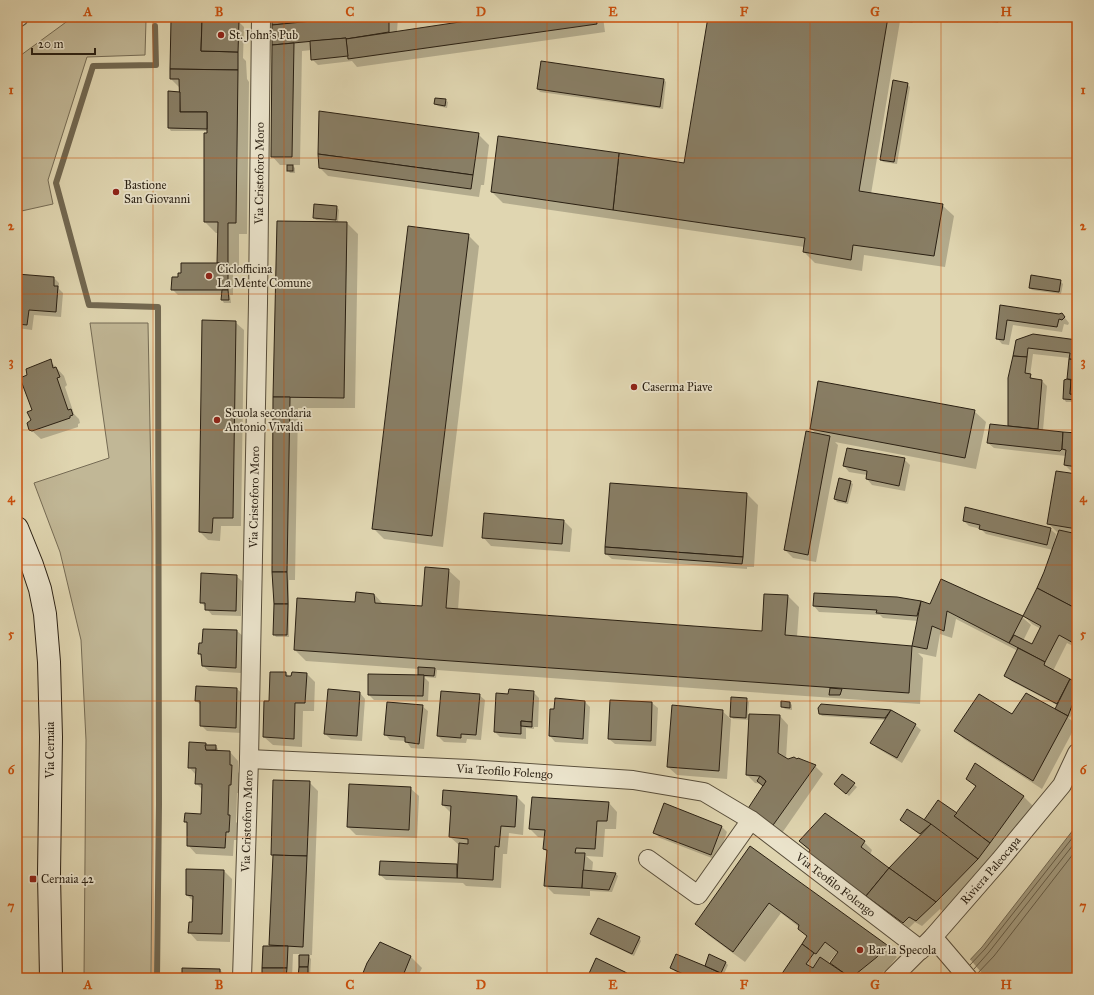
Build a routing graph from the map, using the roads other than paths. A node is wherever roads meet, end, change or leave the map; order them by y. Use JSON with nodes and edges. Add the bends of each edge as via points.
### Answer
{"nodes":[{"id":1,"x":262,"y":17,"type":"edge"},
{"id":2,"x":17,"y":528,"type":"edge"},
{"id":3,"x":1077,"y":753,"type":"edge"},
{"id":4,"x":249,"y":759,"type":"junction"},
{"id":5,"x":751,"y":820,"type":"junction"},
{"id":6,"x":648,"y":859,"type":"dead end"},
{"id":7,"x":927,"y":943,"type":"junction"},
{"id":8,"x":51,"y":978,"type":"edge"},
{"id":9,"x":242,"y":978,"type":"edge"},
{"id":10,"x":892,"y":978,"type":"edge"},
{"id":11,"x":968,"y":978,"type":"edge"}],
"edges":[{"from":1,"to":4,"type":"street","name":"Via Cristoforo Moro"},
{"from":2,"to":8,"type":"main road","name":"Via Cernaia","via":[[40,589],[45,614],[50,737]]},
{"from":3,"to":7,"type":"street","name":"Riviera Paleocapa","via":[[1062,785]]},
{"from":4,"to":5,"type":"street","name":"Via Teofilo Folengo","via":[[469,769],[633,780],[704,792]]},
{"from":4,"to":9,"type":"street","name":"Via Cristoforo Moro"},
{"from":5,"to":6,"type":"street","via":[[698,895]]},
{"from":5,"to":7,"type":"street","name":"Via Teofilo Folengo"},
{"from":7,"to":10,"type":"street","name":"Riviera Paleocapa"},
{"from":7,"to":11,"type":"street","name":"Via Teofilo Folengo","via":[[954,961]]}]}
